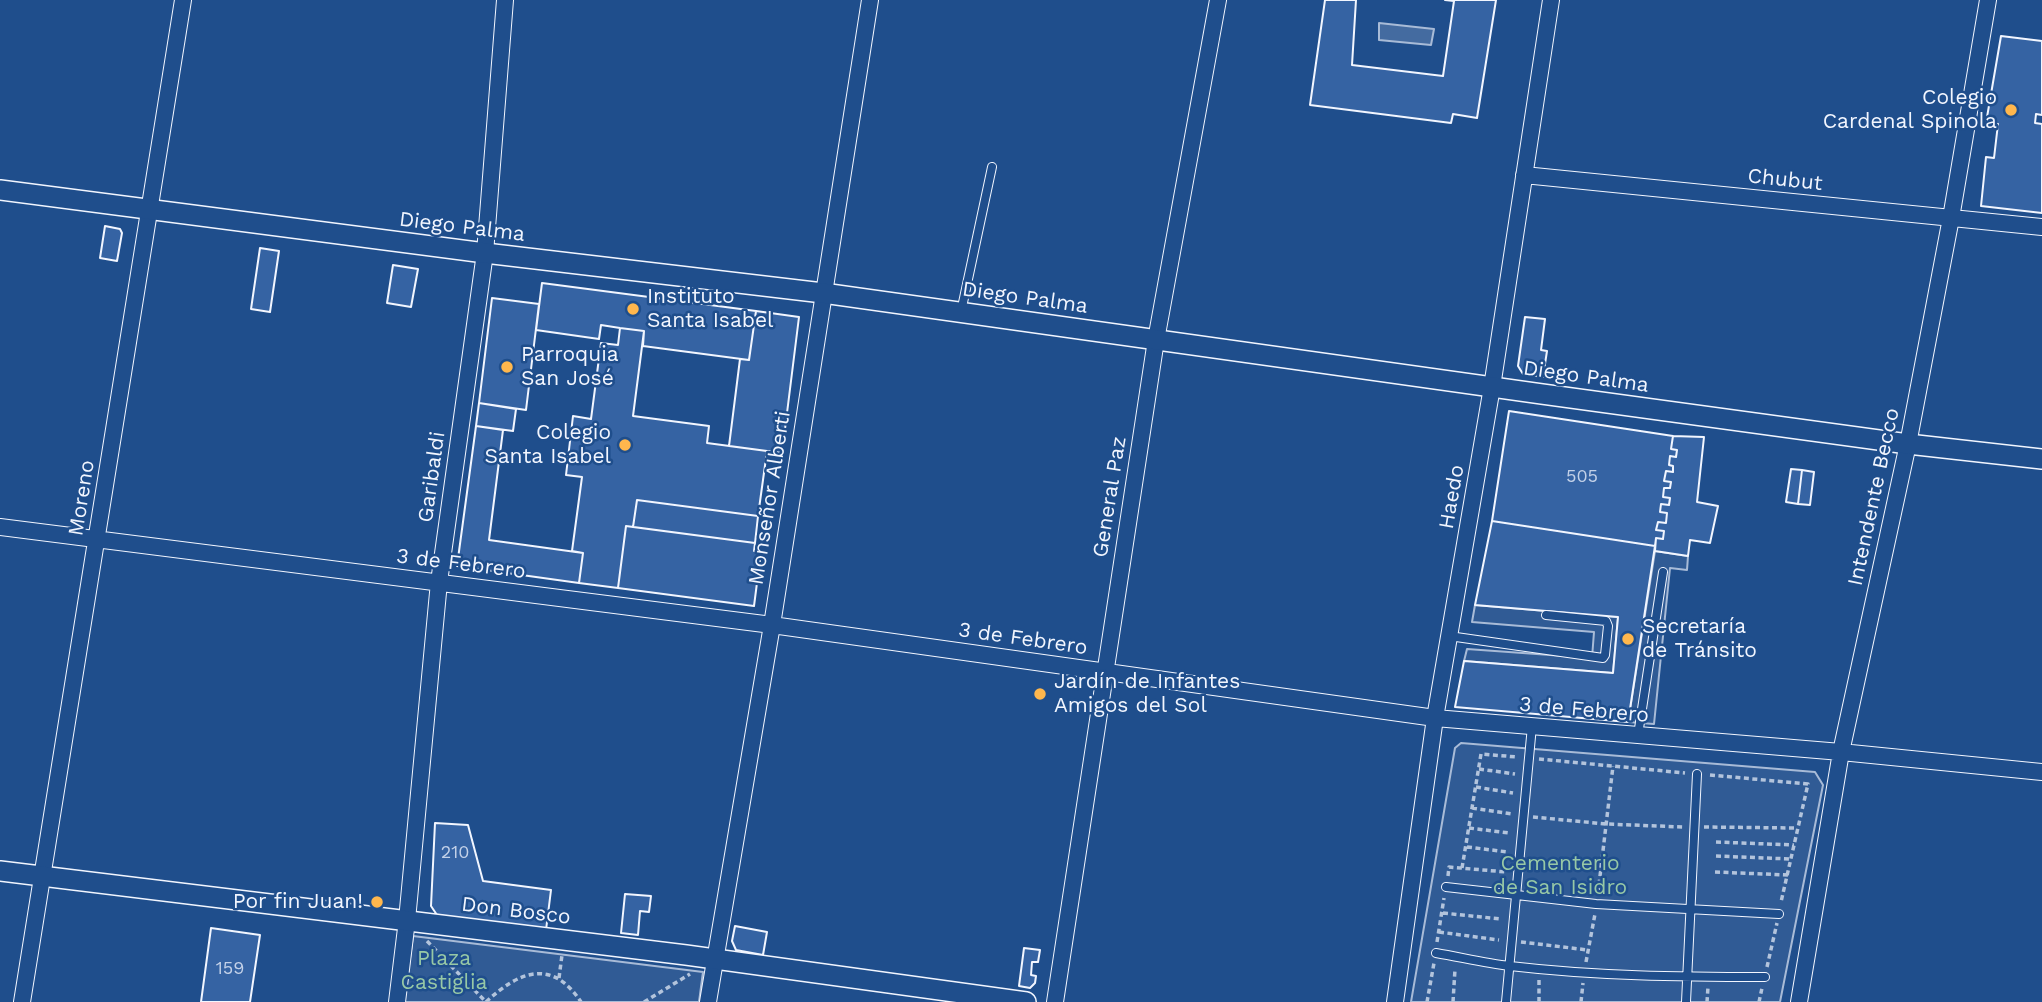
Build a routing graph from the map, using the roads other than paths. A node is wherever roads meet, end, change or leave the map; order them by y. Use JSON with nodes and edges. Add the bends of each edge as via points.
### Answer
{"nodes":[{"id":1,"x":184,"y":0,"type":"edge"},
{"id":2,"x":505,"y":0,"type":"edge"},
{"id":3,"x":870,"y":0,"type":"edge"},
{"id":4,"x":1218,"y":0,"type":"edge"},
{"id":5,"x":1551,"y":0,"type":"edge"},
{"id":6,"x":1988,"y":0,"type":"edge"},
{"id":7,"x":992,"y":167,"type":"dead end"},
{"id":8,"x":1524,"y":176,"type":"junction"},
{"id":9,"x":0,"y":190,"type":"edge"},
{"id":10,"x":149,"y":209,"type":"junction"},
{"id":11,"x":1951,"y":218,"type":"junction"},
{"id":12,"x":2042,"y":227,"type":"edge"},
{"id":13,"x":485,"y":253,"type":"junction"},
{"id":14,"x":823,"y":293,"type":"junction"},
{"id":15,"x":961,"y":312,"type":"junction"},
{"id":16,"x":1156,"y":340,"type":"junction"},
{"id":17,"x":1492,"y":387,"type":"junction"},
{"id":18,"x":1908,"y":444,"type":"junction"},
{"id":19,"x":2042,"y":459,"type":"edge"},
{"id":20,"x":0,"y":527,"type":"edge"},
{"id":21,"x":97,"y":540,"type":"junction"},
{"id":22,"x":1663,"y":572,"type":"dead end"},
{"id":23,"x":439,"y":582,"type":"junction"},
{"id":24,"x":1546,"y":615,"type":"dead end"},
{"id":25,"x":772,"y":625,"type":"junction"},
{"id":26,"x":1449,"y":636,"type":"junction"},
{"id":27,"x":1104,"y":672,"type":"junction"},
{"id":28,"x":1434,"y":718,"type":"junction"},
{"id":29,"x":1532,"y":726,"type":"junction"},
{"id":30,"x":1638,"y":735,"type":"junction"},
{"id":31,"x":1841,"y":752,"type":"junction"},
{"id":32,"x":2042,"y":772,"type":"edge"},
{"id":33,"x":1697,"y":774,"type":"road end"},
{"id":34,"x":0,"y":871,"type":"edge"},
{"id":35,"x":41,"y":876,"type":"junction"},
{"id":36,"x":1446,"y":887,"type":"road end"},
{"id":37,"x":1516,"y":896,"type":"junction"},
{"id":38,"x":1691,"y":909,"type":"junction"},
{"id":39,"x":1779,"y":915,"type":"road end"},
{"id":40,"x":407,"y":920,"type":"junction"},
{"id":41,"x":1436,"y":953,"type":"road end"},
{"id":42,"x":713,"y":959,"type":"junction"},
{"id":43,"x":1510,"y":966,"type":"junction"},
{"id":44,"x":1688,"y":977,"type":"junction"},
{"id":45,"x":1765,"y":977,"type":"road end"},
{"id":46,"x":22,"y":1002,"type":"edge"},
{"id":47,"x":397,"y":1002,"type":"edge"},
{"id":48,"x":708,"y":1002,"type":"edge"},
{"id":49,"x":1026,"y":1002,"type":"edge"},
{"id":50,"x":1055,"y":1002,"type":"edge"},
{"id":51,"x":1395,"y":1002,"type":"edge"},
{"id":52,"x":1506,"y":1002,"type":"edge"},
{"id":53,"x":1686,"y":1002,"type":"edge"},
{"id":54,"x":1799,"y":1002,"type":"edge"}],
"edges":[{"from":1,"to":10,"type":"street","name":"Moreno"},
{"from":2,"to":13,"type":"street","name":"Garibaldi"},
{"from":3,"to":14,"type":"street","name":"Monseñor Alberti"},
{"from":4,"to":16,"type":"street","name":"General Paz"},
{"from":5,"to":8,"type":"street","name":"Haedo"},
{"from":6,"to":11,"type":"street","name":"Intendente Becco"},
{"from":7,"to":15,"type":"lane"},
{"from":8,"to":11,"type":"street","name":"Chubut"},
{"from":8,"to":17,"type":"street","name":"Haedo"},
{"from":9,"to":10,"type":"street","name":"Diego Palma"},
{"from":10,"to":13,"type":"street","name":"Diego Palma"},
{"from":10,"to":21,"type":"street","name":"Moreno"},
{"from":11,"to":12,"type":"street","name":"Chubut"},
{"from":11,"to":18,"type":"street","name":"Intendente Becco"},
{"from":13,"to":14,"type":"street","name":"Diego Palma"},
{"from":13,"to":23,"type":"street","name":"Garibaldi"},
{"from":14,"to":15,"type":"street","name":"Diego Palma"},
{"from":14,"to":25,"type":"street","name":"Monseñor Alberti"},
{"from":15,"to":16,"type":"street","name":"Diego Palma"},
{"from":16,"to":17,"type":"street","name":"Diego Palma"},
{"from":16,"to":27,"type":"street","name":"General Paz"},
{"from":17,"to":18,"type":"street","name":"Diego Palma"},
{"from":17,"to":26,"type":"street","name":"Haedo"},
{"from":18,"to":19,"type":"street","name":"Diego Palma"},
{"from":18,"to":31,"type":"street","name":"Intendente Becco"},
{"from":20,"to":21,"type":"street","name":"3 de Febrero"},
{"from":21,"to":23,"type":"street","name":"3 de Febrero"},
{"from":21,"to":35,"type":"street","name":"Moreno"},
{"from":22,"to":30,"type":"lane"},
{"from":23,"to":25,"type":"street","name":"3 de Febrero"},
{"from":23,"to":40,"type":"street","name":"Garibaldi"},
{"from":24,"to":26,"type":"lane","via":[[1606,621],[1605,656]]},
{"from":25,"to":27,"type":"street","name":"3 de Febrero"},
{"from":25,"to":42,"type":"street","name":"Monseñor Alberti"},
{"from":26,"to":28,"type":"street","name":"Haedo"},
{"from":27,"to":28,"type":"street","name":"3 de Febrero"},
{"from":27,"to":50,"type":"street","name":"General Paz"},
{"from":28,"to":29,"type":"street","name":"3 de Febrero"},
{"from":28,"to":51,"type":"street","name":"Haedo"},
{"from":29,"to":30,"type":"street","name":"3 de Febrero"},
{"from":29,"to":37,"type":"lane"},
{"from":30,"to":31,"type":"street","name":"3 de Febrero"},
{"from":31,"to":32,"type":"street","name":"3 de Febrero"},
{"from":31,"to":54,"type":"street","name":"Intendente Becco"},
{"from":33,"to":38,"type":"lane"},
{"from":34,"to":35,"type":"street","name":"Don Bosco"},
{"from":35,"to":40,"type":"street","name":"Don Bosco"},
{"from":35,"to":46,"type":"street","name":"Moreno"},
{"from":36,"to":37,"type":"lane"},
{"from":37,"to":38,"type":"lane"},
{"from":37,"to":43,"type":"lane"},
{"from":38,"to":39,"type":"lane"},
{"from":38,"to":44,"type":"lane"},
{"from":40,"to":42,"type":"street","name":"Don Bosco"},
{"from":40,"to":47,"type":"street","name":"Garibaldi"},
{"from":41,"to":43,"type":"lane"},
{"from":42,"to":48,"type":"street","name":"Monseñor Alberti"},
{"from":42,"to":49,"type":"street","name":"Don Bosco"},
{"from":43,"to":44,"type":"lane"},
{"from":43,"to":52,"type":"lane"},
{"from":44,"to":45,"type":"lane"},
{"from":44,"to":53,"type":"lane"}]}
